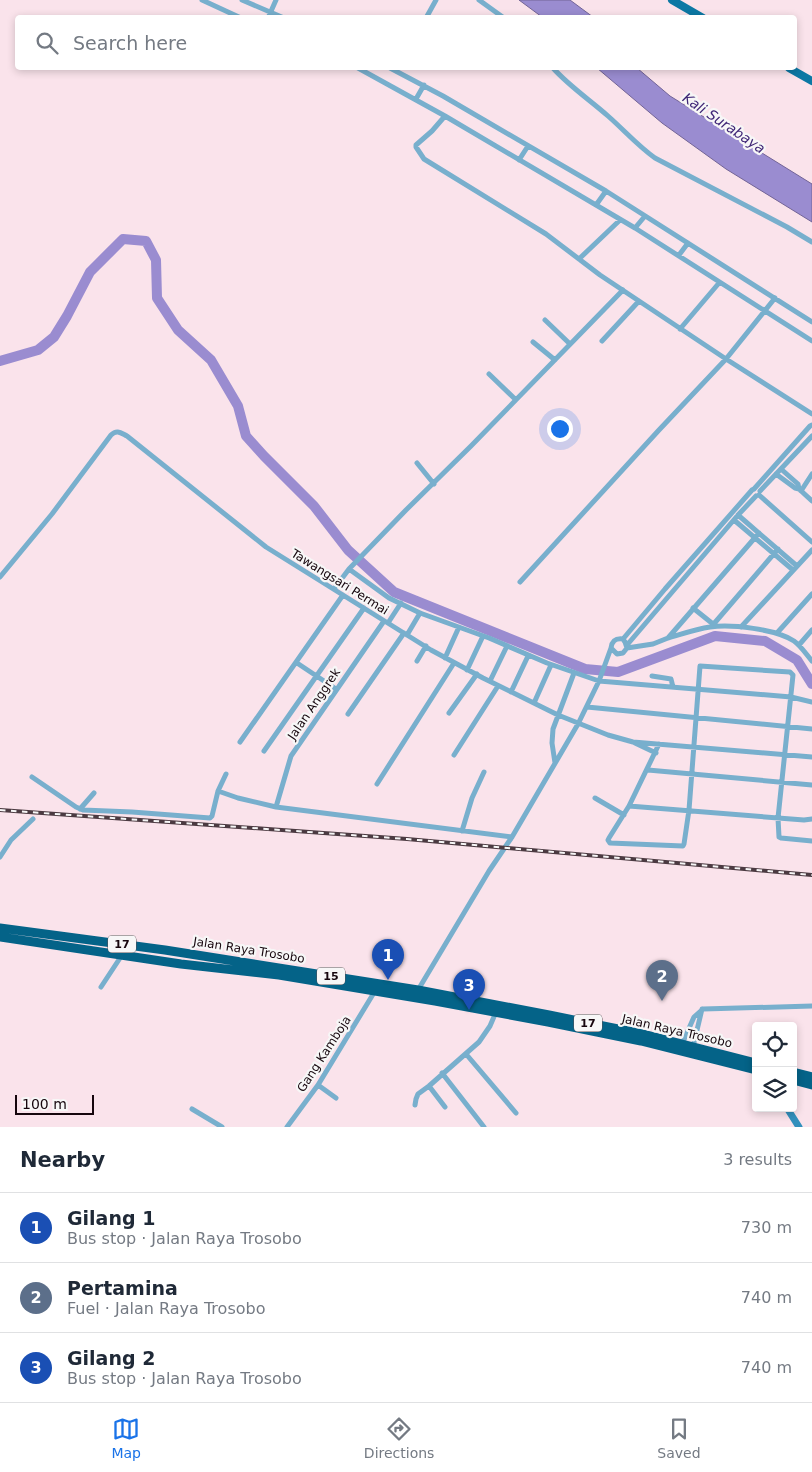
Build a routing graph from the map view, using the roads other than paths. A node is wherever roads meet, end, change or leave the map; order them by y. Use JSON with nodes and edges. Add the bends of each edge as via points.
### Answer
{"nodes":[{"id":1,"x":202,"y":0,"type":"edge"},
{"id":2,"x":242,"y":0,"type":"edge"},
{"id":3,"x":276,"y":0,"type":"edge"},
{"id":4,"x":436,"y":0,"type":"edge"},
{"id":5,"x":479,"y":0,"type":"edge"},
{"id":6,"x":672,"y":0,"type":"edge"},
{"id":7,"x":219,"y":4,"type":"edge"},
{"id":8,"x":269,"y":14,"type":"edge"},
{"id":9,"x":236,"y":15,"type":"edge"},
{"id":10,"x":428,"y":15,"type":"edge"},
{"id":11,"x":500,"y":15,"type":"edge"},
{"id":12,"x":698,"y":15,"type":"edge"},
{"id":13,"x":362,"y":70,"type":"edge"},
{"id":14,"x":394,"y":70,"type":"edge"},
{"id":15,"x":555,"y":70,"type":"edge"},
{"id":16,"x":793,"y":70,"type":"edge"},
{"id":17,"x":812,"y":81,"type":"edge"},
{"id":18,"x":424,"y":86,"type":"junction"},
{"id":19,"x":417,"y":98,"type":"junction"},
{"id":20,"x":445,"y":116,"type":"junction"},
{"id":21,"x":527,"y":146,"type":"junction"},
{"id":22,"x":520,"y":159,"type":"junction"},
{"id":23,"x":605,"y":192,"type":"junction"},
{"id":24,"x":597,"y":204,"type":"junction"},
{"id":25,"x":645,"y":217,"type":"junction"},
{"id":26,"x":620,"y":220,"type":"junction"},
{"id":27,"x":636,"y":227,"type":"junction"},
{"id":28,"x":812,"y":242,"type":"edge"},
{"id":29,"x":688,"y":244,"type":"junction"},
{"id":30,"x":680,"y":254,"type":"junction"},
{"id":31,"x":579,"y":259,"type":"junction"},
{"id":32,"x":720,"y":282,"type":"junction"},
{"id":33,"x":623,"y":290,"type":"junction"},
{"id":34,"x":774,"y":299,"type":"junction"},
{"id":35,"x":639,"y":301,"type":"junction"},
{"id":36,"x":765,"y":310,"type":"junction"},
{"id":37,"x":545,"y":320,"type":"dead end"},
{"id":38,"x":812,"y":322,"type":"edge"},
{"id":39,"x":680,"y":329,"type":"junction"},
{"id":40,"x":812,"y":340,"type":"edge"},
{"id":41,"x":602,"y":341,"type":"dead end"},
{"id":42,"x":533,"y":342,"type":"dead end"},
{"id":43,"x":570,"y":344,"type":"junction"},
{"id":44,"x":726,"y":359,"type":"junction"},
{"id":45,"x":555,"y":360,"type":"junction"},
{"id":46,"x":488,"y":374,"type":"dead end"},
{"id":47,"x":515,"y":399,"type":"junction"},
{"id":48,"x":812,"y":414,"type":"edge"},
{"id":49,"x":812,"y":425,"type":"edge"},
{"id":50,"x":812,"y":436,"type":"edge"},
{"id":51,"x":784,"y":454,"type":"junction"},
{"id":52,"x":790,"y":460,"type":"junction"},
{"id":53,"x":417,"y":463,"type":"dead end"},
{"id":54,"x":781,"y":469,"type":"junction"},
{"id":55,"x":776,"y":474,"type":"junction"},
{"id":56,"x":811,"y":478,"type":"edge"},
{"id":57,"x":434,"y":484,"type":"junction"},
{"id":58,"x":753,"y":490,"type":"junction"},
{"id":59,"x":800,"y":490,"type":"junction"},
{"id":60,"x":758,"y":494,"type":"junction"},
{"id":61,"x":812,"y":501,"type":"edge"},
{"id":62,"x":736,"y":518,"type":"junction"},
{"id":63,"x":757,"y":536,"type":"junction"},
{"id":64,"x":707,"y":541,"type":"junction"},
{"id":65,"x":812,"y":542,"type":"edge"},
{"id":66,"x":712,"y":545,"type":"junction"},
{"id":67,"x":812,"y":550,"type":"edge"},
{"id":68,"x":776,"y":552,"type":"junction"},
{"id":69,"x":350,"y":568,"type":"junction"},
{"id":70,"x":795,"y":568,"type":"junction"},
{"id":71,"x":0,"y":577,"type":"edge"},
{"id":72,"x":520,"y":582,"type":"dead end"},
{"id":73,"x":334,"y":589,"type":"junction"},
{"id":74,"x":665,"y":589,"type":"junction"},
{"id":75,"x":670,"y":593,"type":"junction"},
{"id":76,"x":812,"y":594,"type":"edge"},
{"id":77,"x":343,"y":595,"type":"junction"},
{"id":78,"x":401,"y":604,"type":"junction"},
{"id":79,"x":364,"y":608,"type":"junction"},
{"id":80,"x":693,"y":608,"type":"junction"},
{"id":81,"x":420,"y":613,"type":"junction"},
{"id":82,"x":386,"y":622,"type":"junction"},
{"id":83,"x":712,"y":625,"type":"junction"},
{"id":84,"x":459,"y":627,"type":"junction"},
{"id":85,"x":742,"y":627,"type":"junction"},
{"id":86,"x":812,"y":630,"type":"edge"},
{"id":87,"x":776,"y":633,"type":"junction"},
{"id":88,"x":406,"y":634,"type":"junction"},
{"id":89,"x":483,"y":636,"type":"junction"},
{"id":90,"x":668,"y":638,"type":"junction"},
{"id":91,"x":623,"y":639,"type":"junction"},
{"id":92,"x":799,"y":645,"type":"junction"},
{"id":93,"x":426,"y":646,"type":"junction"},
{"id":94,"x":506,"y":646,"type":"junction"},
{"id":95,"x":627,"y":646,"type":"junction"},
{"id":96,"x":612,"y":648,"type":"junction"},
{"id":97,"x":620,"y":654,"type":"junction"},
{"id":98,"x":528,"y":656,"type":"junction"},
{"id":99,"x":445,"y":658,"type":"junction"},
{"id":100,"x":417,"y":661,"type":"dead end"},
{"id":101,"x":607,"y":661,"type":"junction"},
{"id":102,"x":812,"y":661,"type":"edge"},
{"id":103,"x":297,"y":663,"type":"junction"},
{"id":104,"x":454,"y":663,"type":"junction"},
{"id":105,"x":551,"y":665,"type":"junction"},
{"id":106,"x":467,"y":670,"type":"junction"},
{"id":107,"x":574,"y":673,"type":"junction"},
{"id":108,"x":476,"y":674,"type":"junction"},
{"id":109,"x":316,"y":676,"type":"junction"},
{"id":110,"x":652,"y":676,"type":"dead end"},
{"id":111,"x":600,"y":679,"type":"junction"},
{"id":112,"x":490,"y":681,"type":"junction"},
{"id":113,"x":498,"y":686,"type":"junction"},
{"id":114,"x":673,"y":687,"type":"junction"},
{"id":115,"x":336,"y":689,"type":"junction"},
{"id":116,"x":698,"y":689,"type":"junction"},
{"id":117,"x":511,"y":692,"type":"junction"},
{"id":118,"x":791,"y":697,"type":"junction"},
{"id":119,"x":812,"y":702,"type":"edge"},
{"id":120,"x":534,"y":703,"type":"junction"},
{"id":121,"x":587,"y":707,"type":"junction"},
{"id":122,"x":449,"y":713,"type":"dead end"},
{"id":123,"x":348,"y":714,"type":"dead end"},
{"id":124,"x":558,"y":715,"type":"junction"},
{"id":125,"x":695,"y":718,"type":"junction"},
{"id":126,"x":578,"y":724,"type":"junction"},
{"id":127,"x":787,"y":727,"type":"junction"},
{"id":128,"x":812,"y":729,"type":"edge"},
{"id":129,"x":240,"y":742,"type":"dead end"},
{"id":130,"x":633,"y":742,"type":"junction"},
{"id":131,"x":660,"y":744,"type":"junction"},
{"id":132,"x":693,"y":746,"type":"junction"},
{"id":133,"x":264,"y":751,"type":"dead end"},
{"id":134,"x":656,"y":753,"type":"junction"},
{"id":135,"x":784,"y":754,"type":"junction"},
{"id":136,"x":454,"y":755,"type":"dead end"},
{"id":137,"x":812,"y":757,"type":"edge"},
{"id":138,"x":555,"y":764,"type":"junction"},
{"id":139,"x":648,"y":770,"type":"junction"},
{"id":140,"x":484,"y":772,"type":"dead end"},
{"id":141,"x":226,"y":774,"type":"dead end"},
{"id":142,"x":691,"y":775,"type":"junction"},
{"id":143,"x":32,"y":777,"type":"dead end"},
{"id":144,"x":781,"y":782,"type":"junction"},
{"id":145,"x":377,"y":784,"type":"dead end"},
{"id":146,"x":812,"y":785,"type":"edge"},
{"id":147,"x":218,"y":791,"type":"junction"},
{"id":148,"x":94,"y":793,"type":"dead end"},
{"id":149,"x":595,"y":798,"type":"dead end"},
{"id":150,"x":629,"y":806,"type":"junction"},
{"id":151,"x":276,"y":807,"type":"junction"},
{"id":152,"x":80,"y":809,"type":"junction"},
{"id":153,"x":689,"y":810,"type":"junction"},
{"id":154,"x":624,"y":815,"type":"junction"},
{"id":155,"x":778,"y":818,"type":"junction"},
{"id":156,"x":33,"y":819,"type":"dead end"},
{"id":157,"x":812,"y":819,"type":"edge"},
{"id":158,"x":462,"y":831,"type":"junction"},
{"id":159,"x":512,"y":837,"type":"junction"},
{"id":160,"x":812,"y":841,"type":"edge"},
{"id":161,"x":0,"y":856,"type":"edge"},
{"id":162,"x":0,"y":928,"type":"edge"},
{"id":163,"x":0,"y":937,"type":"edge"},
{"id":164,"x":143,"y":947,"type":"junction"},
{"id":165,"x":156,"y":948,"type":"junction"},
{"id":166,"x":122,"y":955,"type":"junction"},
{"id":167,"x":142,"y":958,"type":"junction"},
{"id":168,"x":156,"y":960,"type":"junction"},
{"id":169,"x":244,"y":962,"type":"joint"},
{"id":170,"x":101,"y":987,"type":"dead end"},
{"id":171,"x":418,"y":990,"type":"junction"},
{"id":172,"x":375,"y":991,"type":"junction"},
{"id":173,"x":812,"y":1006,"type":"edge"},
{"id":174,"x":702,"y":1009,"type":"junction"},
{"id":175,"x":496,"y":1012,"type":"junction"},
{"id":176,"x":682,"y":1044,"type":"junction"},
{"id":177,"x":694,"y":1046,"type":"junction"},
{"id":178,"x":466,"y":1054,"type":"junction"},
{"id":179,"x":752,"y":1061,"type":"edge"},
{"id":180,"x":752,"y":1069,"type":"edge"},
{"id":181,"x":797,"y":1073,"type":"edge"},
{"id":182,"x":442,"y":1074,"type":"junction"},
{"id":183,"x":812,"y":1077,"type":"edge"},
{"id":184,"x":797,"y":1081,"type":"edge"},
{"id":185,"x":318,"y":1085,"type":"junction"},
{"id":186,"x":812,"y":1085,"type":"edge"},
{"id":187,"x":429,"y":1086,"type":"junction"},
{"id":188,"x":336,"y":1098,"type":"dead end"},
{"id":189,"x":416,"y":1105,"type":"dead end"},
{"id":190,"x":445,"y":1107,"type":"dead end"},
{"id":191,"x":192,"y":1109,"type":"dead end"},
{"id":192,"x":790,"y":1112,"type":"edge"},
{"id":193,"x":516,"y":1113,"type":"dead end"},
{"id":194,"x":222,"y":1127,"type":"edge"},
{"id":195,"x":287,"y":1127,"type":"edge"},
{"id":196,"x":484,"y":1127,"type":"edge"},
{"id":197,"x":799,"y":1127,"type":"edge"}],
"edges":[{"from":1,"to":7,"type":"street"},
{"from":2,"to":8,"type":"street"},
{"from":3,"to":8,"type":"street"},
{"from":4,"to":10,"type":"street"},
{"from":5,"to":11,"type":"street"},
{"from":6,"to":12,"type":"main road"},
{"from":7,"to":9,"type":"street"},
{"from":13,"to":19,"type":"street"},
{"from":14,"to":18,"type":"street"},
{"from":15,"to":28,"type":"street","via":[[655,158]]},
{"from":16,"to":17,"type":"main road"},
{"from":18,"to":19,"type":"street"},
{"from":18,"to":21,"type":"street"},
{"from":19,"to":20,"type":"street"},
{"from":20,"to":22,"type":"street"},
{"from":20,"to":31,"type":"street","via":[[416,145],[424,159],[546,234]]},
{"from":21,"to":22,"type":"street"},
{"from":21,"to":23,"type":"street"},
{"from":22,"to":24,"type":"street"},
{"from":23,"to":24,"type":"street"},
{"from":23,"to":25,"type":"street"},
{"from":24,"to":26,"type":"street"},
{"from":25,"to":27,"type":"street"},
{"from":25,"to":29,"type":"street"},
{"from":26,"to":27,"type":"street"},
{"from":26,"to":31,"type":"street"},
{"from":27,"to":30,"type":"street"},
{"from":29,"to":30,"type":"street"},
{"from":29,"to":34,"type":"street"},
{"from":30,"to":32,"type":"street"},
{"from":31,"to":33,"type":"street"},
{"from":32,"to":36,"type":"street"},
{"from":32,"to":39,"type":"street"},
{"from":33,"to":35,"type":"street"},
{"from":33,"to":43,"type":"street"},
{"from":34,"to":36,"type":"street"},
{"from":34,"to":38,"type":"street"},
{"from":35,"to":39,"type":"street"},
{"from":35,"to":41,"type":"street"},
{"from":36,"to":40,"type":"street"},
{"from":36,"to":44,"type":"street"},
{"from":37,"to":43,"type":"street"},
{"from":39,"to":44,"type":"street"},
{"from":42,"to":45,"type":"street"},
{"from":43,"to":45,"type":"street"},
{"from":44,"to":48,"type":"street"},
{"from":44,"to":72,"type":"street"},
{"from":45,"to":47,"type":"street"},
{"from":46,"to":47,"type":"street"},
{"from":47,"to":57,"type":"street"},
{"from":49,"to":51,"type":"street"},
{"from":50,"to":52,"type":"street"},
{"from":51,"to":52,"type":"street"},
{"from":51,"to":58,"type":"street"},
{"from":52,"to":54,"type":"street"},
{"from":53,"to":57,"type":"street"},
{"from":54,"to":55,"type":"street"},
{"from":54,"to":59,"type":"street","via":[[798,484]]},
{"from":55,"to":59,"type":"street"},
{"from":55,"to":60,"type":"street"},
{"from":56,"to":59,"type":"street"},
{"from":57,"to":69,"type":"street"},
{"from":58,"to":60,"type":"street","via":[[758,489]]},
{"from":58,"to":64,"type":"street"},
{"from":59,"to":61,"type":"street"},
{"from":60,"to":62,"type":"street"},
{"from":60,"to":65,"type":"street"},
{"from":62,"to":63,"type":"street"},
{"from":62,"to":66,"type":"street"},
{"from":63,"to":68,"type":"street"},
{"from":63,"to":80,"type":"street"},
{"from":64,"to":66,"type":"street"},
{"from":64,"to":74,"type":"street"},
{"from":66,"to":75,"type":"street"},
{"from":67,"to":70,"type":"street"},
{"from":68,"to":70,"type":"street"},
{"from":68,"to":83,"type":"street"},
{"from":69,"to":73,"type":"street"},
{"from":69,"to":78,"type":"street"},
{"from":70,"to":85,"type":"street"},
{"from":71,"to":73,"type":"street","name":"Tawangsari Permai","via":[[117,431],[266,547]]},
{"from":73,"to":77,"type":"street","name":"Tawangsari Permai"},
{"from":74,"to":75,"type":"street"},
{"from":74,"to":91,"type":"street"},
{"from":75,"to":95,"type":"street"},
{"from":76,"to":87,"type":"street"},
{"from":77,"to":79,"type":"street","name":"Tawangsari Permai"},
{"from":77,"to":103,"type":"street"},
{"from":78,"to":81,"type":"street"},
{"from":78,"to":82,"type":"street","name":"Jalan Anggrek"},
{"from":79,"to":82,"type":"street","name":"Tawangsari Permai"},
{"from":79,"to":109,"type":"street"},
{"from":80,"to":83,"type":"street"},
{"from":80,"to":90,"type":"street"},
{"from":81,"to":84,"type":"street"},
{"from":81,"to":88,"type":"street"},
{"from":82,"to":88,"type":"street","name":"Tawangsari Permai"},
{"from":82,"to":115,"type":"street","name":"Jalan Anggrek"},
{"from":83,"to":85,"type":"street"},
{"from":83,"to":90,"type":"street"},
{"from":84,"to":89,"type":"street"},
{"from":84,"to":99,"type":"street"},
{"from":85,"to":87,"type":"street"},
{"from":86,"to":92,"type":"street"},
{"from":87,"to":92,"type":"street"},
{"from":88,"to":93,"type":"street","name":"Tawangsari Permai"},
{"from":88,"to":123,"type":"street"},
{"from":89,"to":94,"type":"street"},
{"from":89,"to":106,"type":"street"},
{"from":90,"to":95,"type":"street","via":[[653,644]]},
{"from":91,"to":95,"type":"street"},
{"from":91,"to":96,"type":"street","via":[[614,640]]},
{"from":92,"to":102,"type":"street"},
{"from":93,"to":99,"type":"street","name":"Tawangsari Permai"},
{"from":93,"to":100,"type":"street"},
{"from":94,"to":98,"type":"street"},
{"from":94,"to":112,"type":"street"},
{"from":95,"to":97,"type":"street"},
{"from":96,"to":97,"type":"street"},
{"from":96,"to":101,"type":"street"},
{"from":97,"to":101,"type":"street"},
{"from":98,"to":105,"type":"street"},
{"from":98,"to":117,"type":"street"},
{"from":99,"to":104,"type":"street","name":"Tawangsari Permai"},
{"from":101,"to":111,"type":"street"},
{"from":103,"to":109,"type":"street"},
{"from":103,"to":129,"type":"street"},
{"from":104,"to":106,"type":"street","name":"Tawangsari Permai"},
{"from":104,"to":145,"type":"street"},
{"from":105,"to":107,"type":"street"},
{"from":105,"to":120,"type":"street"},
{"from":106,"to":108,"type":"street","name":"Tawangsari Permai"},
{"from":107,"to":111,"type":"street"},
{"from":107,"to":124,"type":"street"},
{"from":108,"to":112,"type":"street","name":"Tawangsari Permai"},
{"from":108,"to":122,"type":"street"},
{"from":109,"to":115,"type":"street"},
{"from":109,"to":133,"type":"street"},
{"from":110,"to":114,"type":"street","via":[[672,679]]},
{"from":111,"to":114,"type":"street"},
{"from":111,"to":121,"type":"street"},
{"from":112,"to":113,"type":"street","name":"Tawangsari Permai"},
{"from":113,"to":117,"type":"street","name":"Tawangsari Permai"},
{"from":113,"to":136,"type":"street"},
{"from":114,"to":116,"type":"street"},
{"from":115,"to":151,"type":"street","name":"Jalan Anggrek","via":[[291,756]]},
{"from":116,"to":118,"type":"street"},
{"from":116,"to":118,"type":"street","via":[[701,665],[788,671],[793,675]]},
{"from":116,"to":125,"type":"street"},
{"from":117,"to":120,"type":"street","name":"Tawangsari Permai"},
{"from":118,"to":119,"type":"street"},
{"from":118,"to":127,"type":"street"},
{"from":120,"to":124,"type":"street","name":"Tawangsari Permai"},
{"from":121,"to":125,"type":"street"},
{"from":121,"to":126,"type":"street"},
{"from":124,"to":126,"type":"street","name":"Tawangsari Permai"},
{"from":124,"to":138,"type":"street","via":[[552,738]]},
{"from":125,"to":127,"type":"street"},
{"from":125,"to":132,"type":"street"},
{"from":126,"to":130,"type":"street","name":"Tawangsari Permai"},
{"from":126,"to":138,"type":"street"},
{"from":127,"to":128,"type":"street"},
{"from":127,"to":135,"type":"street"},
{"from":130,"to":131,"type":"street"},
{"from":130,"to":134,"type":"street"},
{"from":131,"to":132,"type":"street"},
{"from":131,"to":134,"type":"street"},
{"from":132,"to":135,"type":"street"},
{"from":132,"to":142,"type":"street"},
{"from":134,"to":139,"type":"street"},
{"from":135,"to":137,"type":"street"},
{"from":135,"to":144,"type":"street"},
{"from":138,"to":159,"type":"street"},
{"from":139,"to":142,"type":"street"},
{"from":139,"to":150,"type":"street"},
{"from":140,"to":158,"type":"street"},
{"from":141,"to":147,"type":"street"},
{"from":142,"to":144,"type":"street"},
{"from":142,"to":153,"type":"street"},
{"from":143,"to":152,"type":"street"},
{"from":144,"to":146,"type":"street"},
{"from":144,"to":155,"type":"street"},
{"from":147,"to":151,"type":"street"},
{"from":147,"to":152,"type":"street","via":[[210,818]]},
{"from":148,"to":152,"type":"street"},
{"from":149,"to":154,"type":"street"},
{"from":150,"to":153,"type":"street"},
{"from":150,"to":154,"type":"street"},
{"from":151,"to":158,"type":"street"},
{"from":153,"to":154,"type":"street","via":[[682,846],[610,842],[609,838]]},
{"from":153,"to":155,"type":"street"},
{"from":155,"to":157,"type":"street"},
{"from":155,"to":160,"type":"street","via":[[780,838]]},
{"from":156,"to":161,"type":"street"},
{"from":158,"to":159,"type":"street"},
{"from":159,"to":171,"type":"street"},
{"from":162,"to":164,"type":"highway","name":"Jalan Raya Trosobo","number":"17"},
{"from":163,"to":166,"type":"highway","name":"Jalan Raya Trosobo","number":"17"},
{"from":164,"to":165,"type":"highway","name":"Jalan Raya Trosobo","number":"17"},
{"from":164,"to":167,"type":"highway"},
{"from":165,"to":168,"type":"highway"},
{"from":165,"to":169,"type":"highway","name":"Jalan Raya Trosobo","number":"17"},
{"from":166,"to":167,"type":"highway","name":"Jalan Raya Trosobo","number":"17"},
{"from":166,"to":170,"type":"street"},
{"from":167,"to":168,"type":"highway","name":"Jalan Raya Trosobo","number":"17"},
{"from":168,"to":172,"type":"highway","name":"Jalan Raya Trosobo","number":"17"},
{"from":169,"to":171,"type":"highway","name":"Jalan Raya Trosobo","number":"15"},
{"from":171,"to":176,"type":"highway","name":"Jalan Raya Trosobo","number":"17"},
{"from":172,"to":175,"type":"highway","name":"Jalan Raya Trosobo","number":"17"},
{"from":172,"to":185,"type":"street","name":"Gang Kamboja"},
{"from":173,"to":174,"type":"street"},
{"from":174,"to":176,"type":"street","via":[[694,1017]]},
{"from":174,"to":177,"type":"street"},
{"from":175,"to":178,"type":"street","via":[[486,1033]]},
{"from":175,"to":180,"type":"highway","name":"Jalan Raya Trosobo","number":"17","via":[[641,1041]]},
{"from":176,"to":177,"type":"highway","name":"Jalan Raya Trosobo","number":"17"},
{"from":177,"to":179,"type":"highway","name":"Jalan Raya Trosobo","number":"17"},
{"from":178,"to":182,"type":"street"},
{"from":178,"to":193,"type":"street"},
{"from":181,"to":183,"type":"highway"},
{"from":182,"to":187,"type":"street"},
{"from":182,"to":196,"type":"street"},
{"from":184,"to":186,"type":"highway"},
{"from":185,"to":188,"type":"street"},
{"from":185,"to":195,"type":"street","name":"Gang Kamboja"},
{"from":187,"to":189,"type":"street","via":[[418,1094]]},
{"from":187,"to":190,"type":"street"},
{"from":191,"to":194,"type":"street"},
{"from":192,"to":197,"type":"street"}]}
